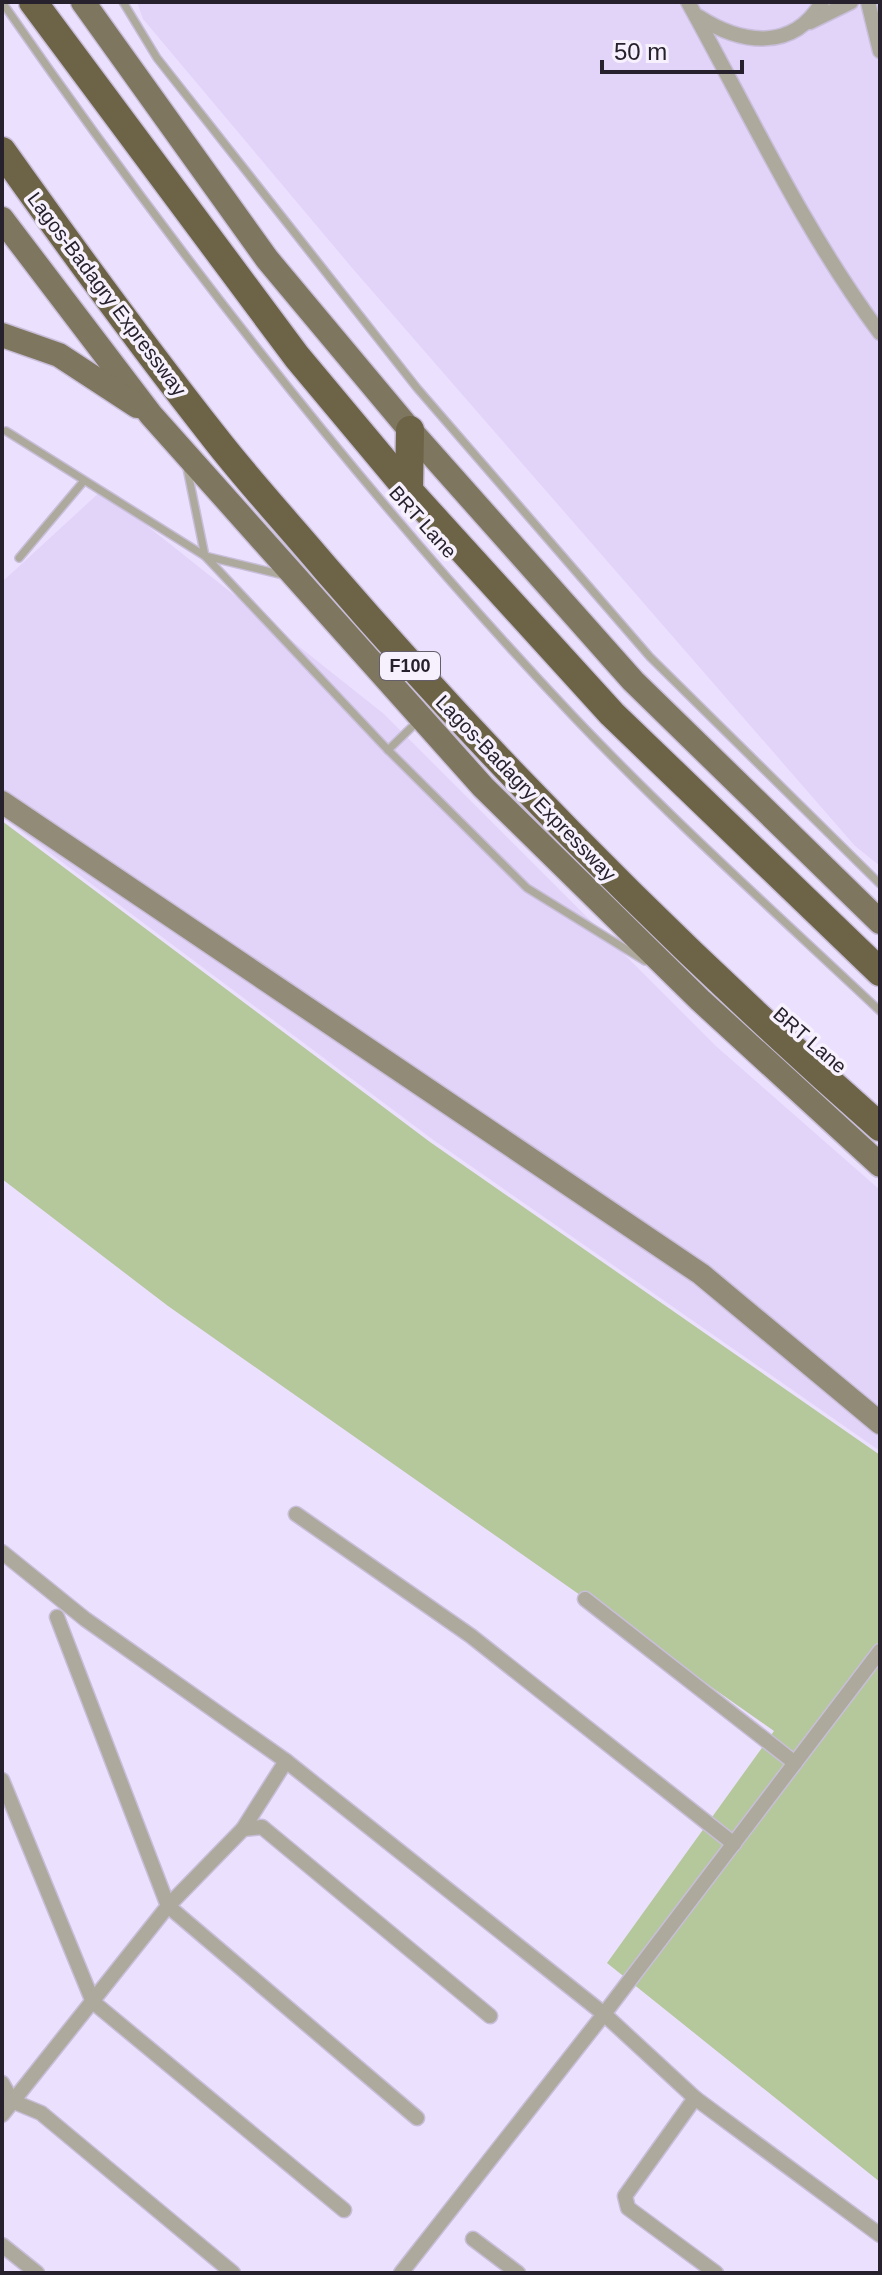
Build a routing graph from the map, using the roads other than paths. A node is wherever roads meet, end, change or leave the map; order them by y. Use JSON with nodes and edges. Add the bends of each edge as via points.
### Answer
{"nodes":[{"id":1,"x":2,"y":2,"type":"edge"},
{"id":2,"x":33,"y":2,"type":"edge"},
{"id":3,"x":83,"y":2,"type":"edge"},
{"id":4,"x":123,"y":2,"type":"edge"},
{"id":5,"x":822,"y":2,"type":"edge"},
{"id":6,"x":851,"y":2,"type":"edge"},
{"id":7,"x":868,"y":2,"type":"edge"},
{"id":8,"x":692,"y":8,"type":"edge"},
{"id":9,"x":810,"y":22,"type":"junction"},
{"id":10,"x":880,"y":51,"type":"edge"},
{"id":11,"x":2,"y":143,"type":"edge"},
{"id":12,"x":2,"y":151,"type":"edge"},
{"id":13,"x":2,"y":219,"type":"edge"},
{"id":14,"x":880,"y":333,"type":"edge"},
{"id":15,"x":2,"y":335,"type":"edge"},
{"id":16,"x":151,"y":415,"type":"junction"},
{"id":17,"x":410,"y":430,"type":"junction"},
{"id":18,"x":6,"y":431,"type":"dead end"},
{"id":19,"x":183,"y":450,"type":"junction"},
{"id":20,"x":83,"y":482,"type":"junction"},
{"id":21,"x":409,"y":491,"type":"junction"},
{"id":22,"x":205,"y":556,"type":"junction"},
{"id":23,"x":19,"y":558,"type":"dead end"},
{"id":24,"x":297,"y":578,"type":"junction"},
{"id":25,"x":421,"y":717,"type":"junction"},
{"id":26,"x":388,"y":750,"type":"junction"},
{"id":27,"x":2,"y":802,"type":"edge"},
{"id":28,"x":880,"y":884,"type":"edge"},
{"id":29,"x":880,"y":922,"type":"edge"},
{"id":30,"x":880,"y":972,"type":"edge"},
{"id":31,"x":683,"y":984,"type":"junction"},
{"id":32,"x":880,"y":1011,"type":"edge"},
{"id":33,"x":880,"y":1125,"type":"edge"},
{"id":34,"x":880,"y":1165,"type":"edge"},
{"id":35,"x":880,"y":1423,"type":"edge"},
{"id":36,"x":296,"y":1514,"type":"dead end"},
{"id":37,"x":2,"y":1552,"type":"edge"},
{"id":38,"x":585,"y":1599,"type":"dead end"},
{"id":39,"x":57,"y":1617,"type":"dead end"},
{"id":40,"x":880,"y":1651,"type":"edge"},
{"id":41,"x":286,"y":1761,"type":"junction"},
{"id":42,"x":795,"y":1763,"type":"junction"},
{"id":43,"x":2,"y":1780,"type":"edge"},
{"id":44,"x":243,"y":1829,"type":"junction"},
{"id":45,"x":734,"y":1844,"type":"junction"},
{"id":46,"x":168,"y":1906,"type":"junction"},
{"id":47,"x":93,"y":2002,"type":"junction"},
{"id":48,"x":604,"y":2014,"type":"junction"},
{"id":49,"x":490,"y":2016,"type":"dead end"},
{"id":50,"x":2,"y":2083,"type":"edge"},
{"id":51,"x":695,"y":2098,"type":"junction"},
{"id":52,"x":12,"y":2101,"type":"junction"},
{"id":53,"x":2,"y":2115,"type":"edge"},
{"id":54,"x":417,"y":2118,"type":"dead end"},
{"id":55,"x":344,"y":2210,"type":"dead end"},
{"id":56,"x":880,"y":2235,"type":"edge"},
{"id":57,"x":473,"y":2239,"type":"dead end"},
{"id":58,"x":2,"y":2245,"type":"edge"},
{"id":59,"x":37,"y":2273,"type":"edge"},
{"id":60,"x":233,"y":2273,"type":"edge"},
{"id":61,"x":401,"y":2273,"type":"edge"},
{"id":62,"x":518,"y":2273,"type":"edge"},
{"id":63,"x":716,"y":2273,"type":"edge"}],
"edges":[{"from":1,"to":32,"type":"lane","name":"BRT Lane","via":[[243,334],[379,498],[574,717]]},
{"from":2,"to":21,"type":"highway","via":[[297,357]]},
{"from":3,"to":17,"type":"main road","via":[[267,259]]},
{"from":4,"to":28,"type":"lane","via":[[157,58],[417,388],[650,657]]},
{"from":5,"to":9,"type":"street"},
{"from":6,"to":9,"type":"street"},
{"from":7,"to":10,"type":"street"},
{"from":8,"to":9,"type":"street","via":[[723,32],[741,38],[783,35]]},
{"from":8,"to":14,"type":"street","via":[[809,225]]},
{"from":11,"to":33,"type":"lane","name":"BRT Lane","via":[[225,441],[418,669],[596,860],[728,989]]},
{"from":12,"to":33,"type":"highway","name":"Lagos-Badagry Expressway","number":"F100","via":[[216,440],[415,672],[666,931]]},
{"from":13,"to":16,"type":"main road","name":"Lagos-Badagry Expressway"},
{"from":15,"to":16,"type":"main road","via":[[59,355]]},
{"from":16,"to":19,"type":"main road","name":"Lagos-Badagry Expressway"},
{"from":17,"to":21,"type":"highway"},
{"from":17,"to":29,"type":"main road","via":[[633,681]]},
{"from":18,"to":20,"type":"lane"},
{"from":19,"to":22,"type":"lane"},
{"from":19,"to":24,"type":"main road","name":"Lagos-Badagry Expressway"},
{"from":20,"to":22,"type":"lane"},
{"from":20,"to":23,"type":"lane"},
{"from":21,"to":30,"type":"highway","via":[[612,714]]},
{"from":22,"to":24,"type":"lane"},
{"from":22,"to":26,"type":"lane"},
{"from":24,"to":25,"type":"main road","name":"Lagos-Badagry Expressway"},
{"from":25,"to":26,"type":"lane"},
{"from":25,"to":31,"type":"main road","name":"Lagos-Badagry Expressway","via":[[483,787]]},
{"from":26,"to":31,"type":"lane","via":[[527,888]]},
{"from":27,"to":35,"type":"main road","via":[[701,1274]]},
{"from":31,"to":34,"type":"main road","name":"Lagos-Badagry Expressway"},
{"from":36,"to":45,"type":"street","via":[[471,1636]]},
{"from":37,"to":41,"type":"street","via":[[85,1619]]},
{"from":38,"to":42,"type":"street"},
{"from":39,"to":46,"type":"street"},
{"from":40,"to":42,"type":"street"},
{"from":41,"to":44,"type":"street"},
{"from":41,"to":48,"type":"street"},
{"from":42,"to":45,"type":"street"},
{"from":43,"to":47,"type":"street"},
{"from":44,"to":46,"type":"street"},
{"from":44,"to":49,"type":"street","via":[[262,1827]]},
{"from":45,"to":48,"type":"street"},
{"from":46,"to":47,"type":"street"},
{"from":46,"to":54,"type":"street"},
{"from":47,"to":52,"type":"street"},
{"from":47,"to":55,"type":"street"},
{"from":48,"to":51,"type":"street"},
{"from":48,"to":61,"type":"street"},
{"from":50,"to":52,"type":"street"},
{"from":51,"to":56,"type":"street"},
{"from":51,"to":63,"type":"street","via":[[625,2196],[628,2208]]},
{"from":52,"to":53,"type":"street"},
{"from":52,"to":60,"type":"street","via":[[41,2113]]},
{"from":57,"to":62,"type":"street"},
{"from":58,"to":59,"type":"street"}]}
